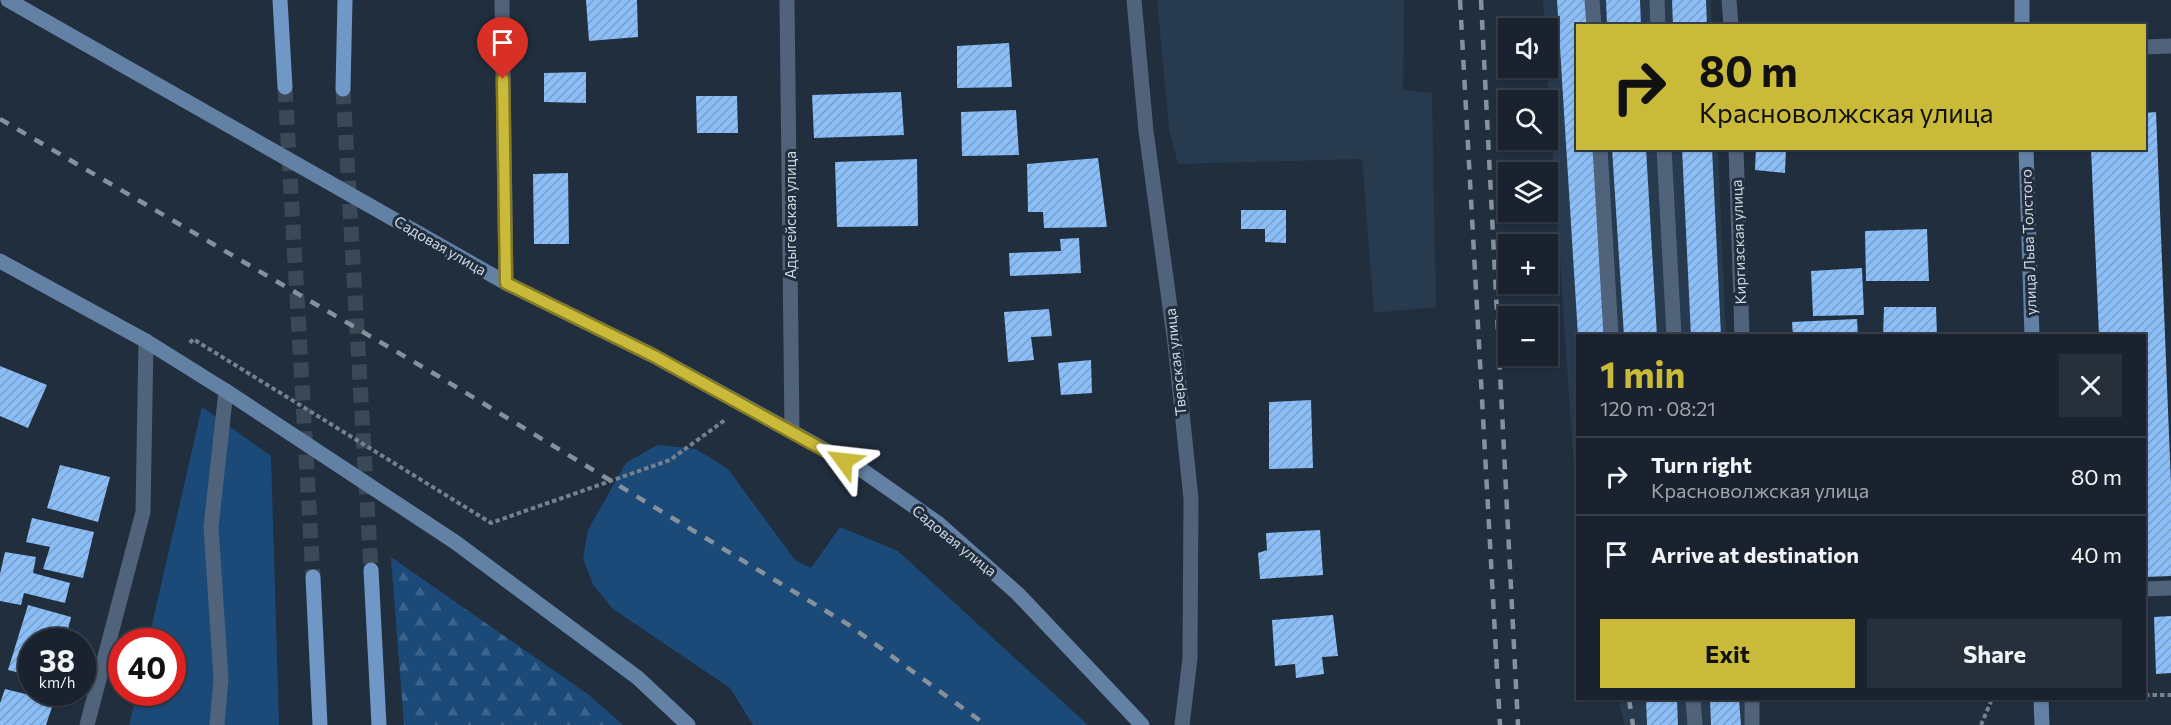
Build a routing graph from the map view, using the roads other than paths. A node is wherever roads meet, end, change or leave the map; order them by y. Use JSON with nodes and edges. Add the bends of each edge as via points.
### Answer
{"nodes":[{"id":1,"x":8,"y":0,"type":"edge"},
{"id":2,"x":280,"y":0,"type":"edge"},
{"id":3,"x":345,"y":0,"type":"edge"},
{"id":4,"x":502,"y":0,"type":"edge"},
{"id":5,"x":787,"y":0,"type":"edge"},
{"id":6,"x":1134,"y":0,"type":"edge"},
{"id":7,"x":1592,"y":0,"type":"edge"},
{"id":8,"x":1657,"y":0,"type":"edge"},
{"id":9,"x":1729,"y":0,"type":"edge"},
{"id":10,"x":2022,"y":0,"type":"edge"},
{"id":11,"x":1593,"y":24,"type":"edge"},
{"id":12,"x":1658,"y":24,"type":"edge"},
{"id":13,"x":1731,"y":24,"type":"edge"},
{"id":14,"x":2022,"y":24,"type":"edge"},
{"id":15,"x":2171,"y":46,"type":"edge"},
{"id":16,"x":2146,"y":47,"type":"edge"},
{"id":17,"x":285,"y":87,"type":"tunnel mouth"},
{"id":18,"x":343,"y":89,"type":"tunnel mouth"},
{"id":19,"x":1600,"y":150,"type":"edge"},
{"id":20,"x":1664,"y":150,"type":"edge"},
{"id":21,"x":1736,"y":150,"type":"edge"},
{"id":22,"x":2026,"y":150,"type":"edge"},
{"id":23,"x":0,"y":261,"type":"edge"},
{"id":24,"x":506,"y":283,"type":"junction"},
{"id":25,"x":1611,"y":334,"type":"edge"},
{"id":26,"x":1674,"y":334,"type":"edge"},
{"id":27,"x":1742,"y":334,"type":"edge"},
{"id":28,"x":2032,"y":334,"type":"edge"},
{"id":29,"x":146,"y":341,"type":"junction"},
{"id":30,"x":226,"y":391,"type":"junction"},
{"id":31,"x":792,"y":431,"type":"junction"},
{"id":32,"x":371,"y":570,"type":"tunnel mouth"},
{"id":33,"x":313,"y":577,"type":"tunnel mouth"},
{"id":34,"x":2171,"y":588,"type":"edge"},
{"id":35,"x":2146,"y":589,"type":"edge"},
{"id":36,"x":1693,"y":700,"type":"edge"},
{"id":37,"x":1752,"y":700,"type":"edge"},
{"id":38,"x":2042,"y":700,"type":"edge"},
{"id":39,"x":87,"y":725,"type":"edge"},
{"id":40,"x":217,"y":725,"type":"edge"},
{"id":41,"x":320,"y":725,"type":"edge"},
{"id":42,"x":379,"y":725,"type":"edge"},
{"id":43,"x":688,"y":725,"type":"edge"},
{"id":44,"x":1142,"y":725,"type":"edge"},
{"id":45,"x":1182,"y":725,"type":"edge"},
{"id":46,"x":1695,"y":725,"type":"edge"},
{"id":47,"x":1752,"y":725,"type":"edge"},
{"id":48,"x":2042,"y":725,"type":"edge"}],
"edges":[{"from":1,"to":24,"type":"street","name":"Садовая улица"},
{"from":2,"to":17,"type":"main road"},
{"from":3,"to":18,"type":"main road"},
{"from":4,"to":24,"type":"street"},
{"from":5,"to":31,"type":"street","name":"Адыгейская улица"},
{"from":6,"to":45,"type":"street","name":"Тверская улица","via":[[1191,499],[1190,658]]},
{"from":7,"to":11,"type":"street"},
{"from":8,"to":12,"type":"street"},
{"from":9,"to":13,"type":"street"},
{"from":10,"to":14,"type":"street"},
{"from":15,"to":16,"type":"street"},
{"from":19,"to":25,"type":"street"},
{"from":20,"to":26,"type":"street"},
{"from":21,"to":27,"type":"street","name":"Киргизская улица"},
{"from":22,"to":28,"type":"street","name":"улица Льва Толстого"},
{"from":23,"to":29,"type":"street"},
{"from":24,"to":31,"type":"street","name":"Садовая улица","via":[[654,356]]},
{"from":29,"to":30,"type":"street"},
{"from":29,"to":39,"type":"street","via":[[143,512]]},
{"from":30,"to":40,"type":"street","via":[[211,527],[221,679]]},
{"from":30,"to":43,"type":"street","via":[[462,548],[638,678]]},
{"from":31,"to":44,"type":"street","name":"Садовая улица","via":[[862,470],[939,524],[1018,594]]},
{"from":32,"to":42,"type":"main road"},
{"from":33,"to":41,"type":"main road"},
{"from":34,"to":35,"type":"street"},
{"from":36,"to":46,"type":"street"},
{"from":37,"to":47,"type":"street"},
{"from":38,"to":48,"type":"street"}]}
